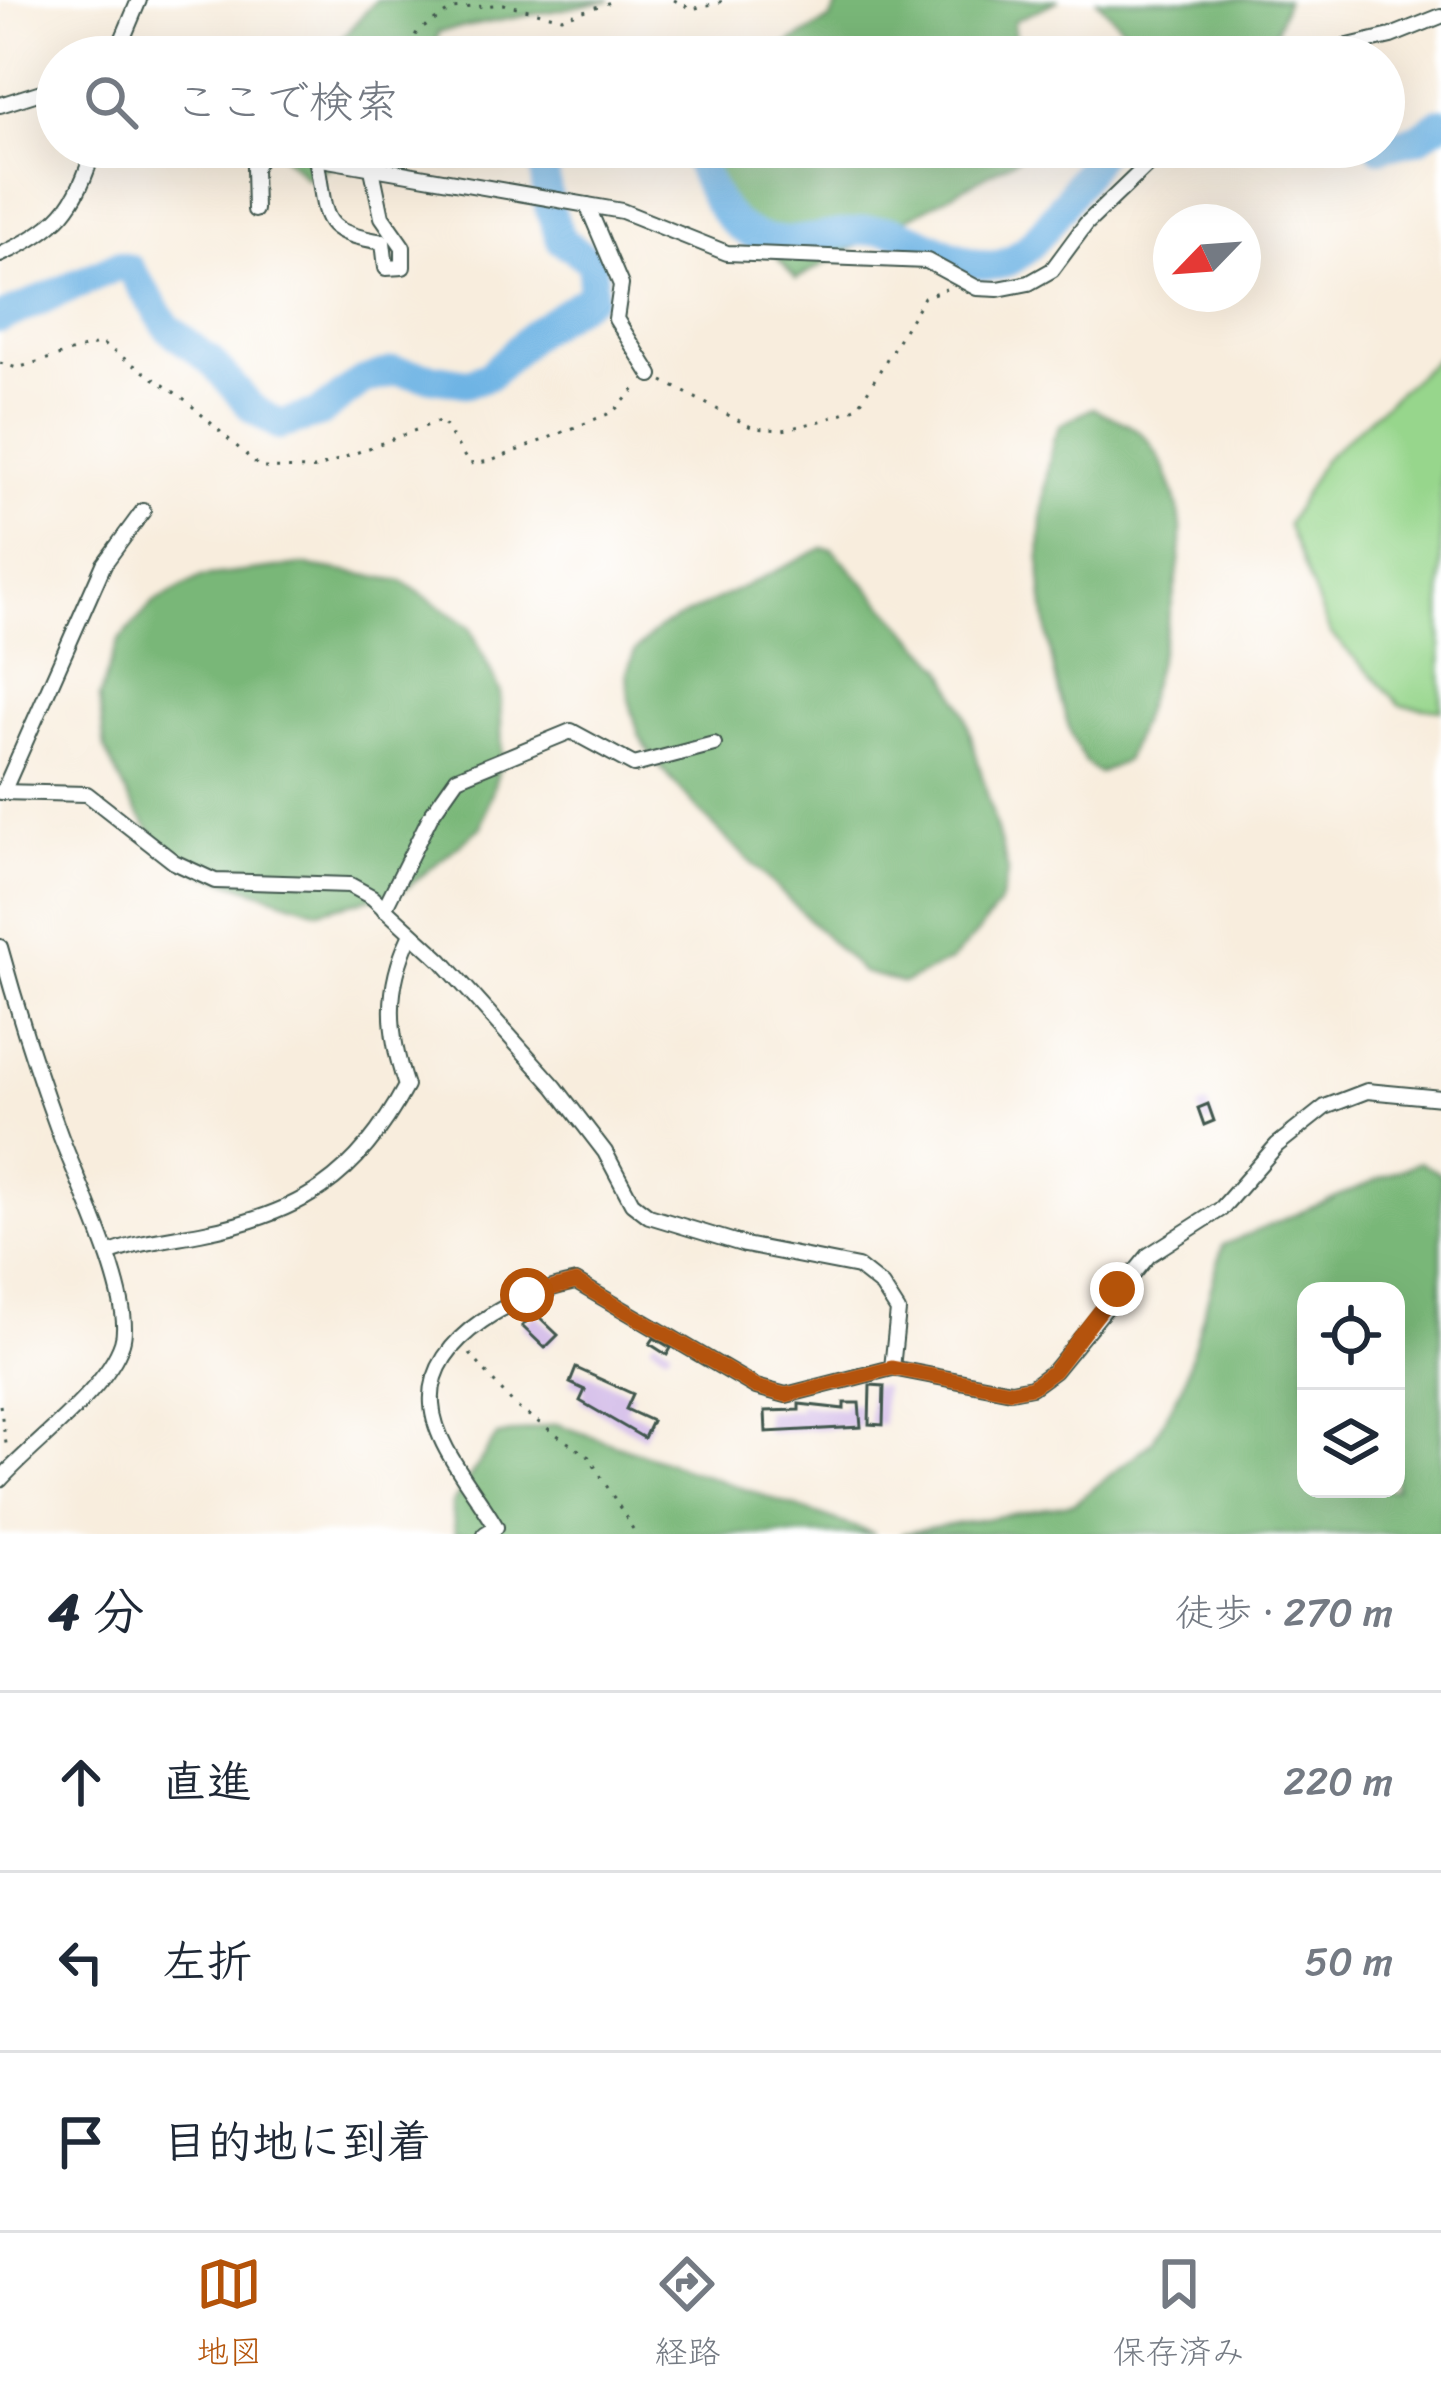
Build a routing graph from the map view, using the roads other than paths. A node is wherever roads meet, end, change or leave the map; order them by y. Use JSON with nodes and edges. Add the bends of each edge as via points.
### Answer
{"nodes":[{"id":1,"x":139,"y":0,"type":"edge"},
{"id":2,"x":1441,"y":16,"type":"edge"},
{"id":3,"x":122,"y":36,"type":"edge"},
{"id":4,"x":1390,"y":36,"type":"edge"},
{"id":5,"x":36,"y":94,"type":"edge"},
{"id":6,"x":0,"y":105,"type":"edge"},
{"id":7,"x":88,"y":168,"type":"edge"},
{"id":8,"x":254,"y":168,"type":"edge"},
{"id":9,"x":318,"y":168,"type":"edge"},
{"id":10,"x":367,"y":168,"type":"edge"},
{"id":11,"x":1144,"y":168,"type":"edge"},
{"id":12,"x":372,"y":169,"type":"junction"},
{"id":13,"x":587,"y":205,"type":"junction"},
{"id":14,"x":255,"y":210,"type":"dead end"},
{"id":15,"x":5,"y":253,"type":"edge"},
{"id":16,"x":651,"y":375,"type":"road end"},
{"id":17,"x":143,"y":511,"type":"dead end"},
{"id":18,"x":714,"y":744,"type":"dead end"},
{"id":19,"x":2,"y":792,"type":"edge"},
{"id":20,"x":384,"y":909,"type":"junction"},
{"id":21,"x":410,"y":936,"type":"junction"},
{"id":22,"x":0,"y":947,"type":"edge"},
{"id":23,"x":1441,"y":1099,"type":"edge"},
{"id":24,"x":108,"y":1254,"type":"junction"},
{"id":25,"x":892,"y":1368,"type":"junction"},
{"id":26,"x":5,"y":1475,"type":"edge"},
{"id":27,"x":485,"y":1534,"type":"edge"}],
"edges":[{"from":1,"to":3,"type":"street"},
{"from":2,"to":4,"type":"street"},
{"from":5,"to":6,"type":"street"},
{"from":7,"to":15,"type":"street","via":[[71,207]]},
{"from":8,"to":14,"type":"street"},
{"from":9,"to":12,"type":"street","via":[[329,225],[382,242],[386,268],[403,267],[403,247],[382,217]]},
{"from":10,"to":12,"type":"street"},
{"from":11,"to":13,"type":"street","via":[[1052,269],[998,289],[965,283],[927,261],[727,253]]},
{"from":12,"to":13,"type":"street"},
{"from":13,"to":16,"type":"street","via":[[621,286],[616,319]]},
{"from":17,"to":19,"type":"street","via":[[104,564]]},
{"from":18,"to":20,"type":"street","via":[[634,765],[571,730],[457,778]]},
{"from":19,"to":20,"type":"street","via":[[87,794],[174,862],[215,880],[350,885]]},
{"from":20,"to":21,"type":"street"},
{"from":21,"to":24,"type":"street","via":[[394,969],[389,1010],[406,1086],[350,1164],[317,1195],[265,1217]]},
{"from":21,"to":25,"type":"street","via":[[555,1088],[632,1203],[649,1216],[858,1267],[881,1286],[898,1311]]},
{"from":22,"to":24,"type":"street","via":[[59,1134]]},
{"from":23,"to":25,"type":"street","via":[[1367,1091],[1314,1115],[1221,1209],[1149,1255],[1032,1387],[1011,1391]]},
{"from":24,"to":26,"type":"street","via":[[122,1342],[81,1399]]},
{"from":25,"to":27,"type":"street","via":[[786,1395],[756,1387],[576,1282],[527,1295],[458,1340],[431,1403],[496,1527]]}]}
